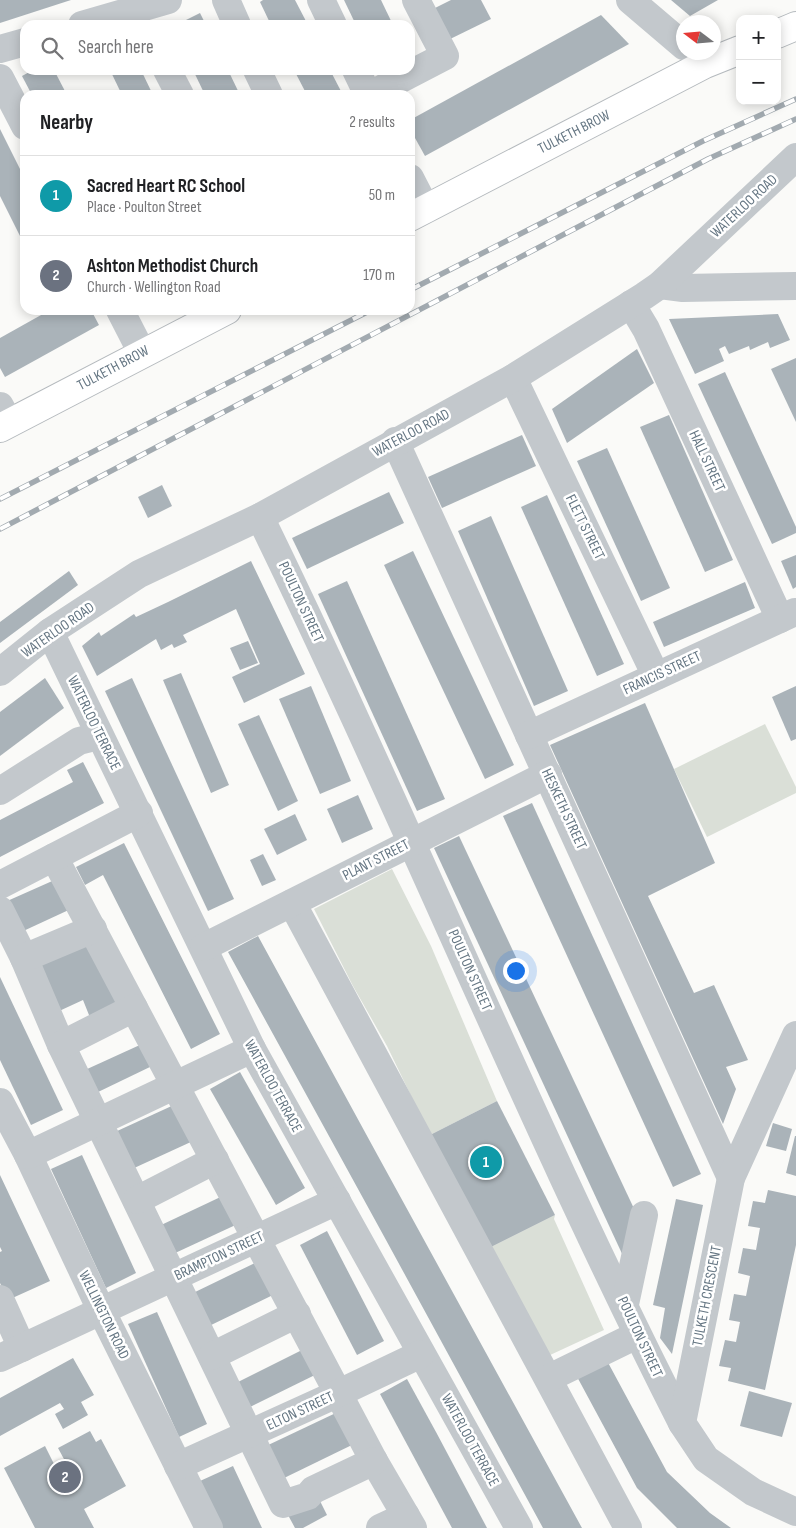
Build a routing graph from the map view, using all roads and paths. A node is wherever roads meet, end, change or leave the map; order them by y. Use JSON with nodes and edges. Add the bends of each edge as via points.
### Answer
{"nodes":[{"id":1,"x":168,"y":0,"type":"edge"},
{"id":2,"x":226,"y":0,"type":"edge"},
{"id":3,"x":321,"y":0,"type":"edge"},
{"id":4,"x":416,"y":0,"type":"edge"},
{"id":5,"x":630,"y":0,"type":"edge"},
{"id":6,"x":140,"y":17,"type":"edge"},
{"id":7,"x":118,"y":20,"type":"edge"},
{"id":8,"x":235,"y":20,"type":"edge"},
{"id":9,"x":331,"y":20,"type":"edge"},
{"id":10,"x":796,"y":26,"type":"edge"},
{"id":11,"x":781,"y":32,"type":"edge"},
{"id":12,"x":676,"y":39,"type":"edge"},
{"id":13,"x":20,"y":43,"type":"edge"},
{"id":14,"x":0,"y":49,"type":"edge"},
{"id":15,"x":736,"y":51,"type":"edge"},
{"id":16,"x":721,"y":54,"type":"edge"},
{"id":17,"x":695,"y":60,"type":"edge"},
{"id":18,"x":415,"y":71,"type":"edge"},
{"id":19,"x":170,"y":75,"type":"edge"},
{"id":20,"x":260,"y":75,"type":"edge"},
{"id":21,"x":359,"y":75,"type":"edge"},
{"id":22,"x":408,"y":75,"type":"edge"},
{"id":23,"x":0,"y":78,"type":"edge"},
{"id":24,"x":177,"y":90,"type":"edge"},
{"id":25,"x":267,"y":90,"type":"edge"},
{"id":26,"x":366,"y":90,"type":"edge"},
{"id":27,"x":379,"y":90,"type":"edge"},
{"id":28,"x":20,"y":116,"type":"edge"},
{"id":29,"x":796,"y":157,"type":"edge"},
{"id":30,"x":415,"y":199,"type":"edge"},
{"id":31,"x":418,"y":212,"type":"edge"},
{"id":32,"x":660,"y":285,"type":"junction"},
{"id":33,"x":796,"y":288,"type":"edge"},
{"id":34,"x":632,"y":304,"type":"junction"},
{"id":35,"x":123,"y":315,"type":"edge"},
{"id":36,"x":217,"y":315,"type":"edge"},
{"id":37,"x":142,"y":353,"type":"junction"},
{"id":38,"x":513,"y":378,"type":"junction"},
{"id":39,"x":3,"y":419,"type":"edge"},
{"id":40,"x":395,"y":442,"type":"junction"},
{"id":41,"x":260,"y":516,"type":"junction"},
{"id":42,"x":788,"y":615,"type":"edge"},
{"id":43,"x":50,"y":632,"type":"junction"},
{"id":44,"x":0,"y":672,"type":"edge"},
{"id":45,"x":656,"y":676,"type":"junction"},
{"id":46,"x":529,"y":735,"type":"junction"},
{"id":47,"x":99,"y":736,"type":"junction"},
{"id":48,"x":548,"y":774,"type":"junction"},
{"id":49,"x":0,"y":791,"type":"edge"},
{"id":50,"x":139,"y":813,"type":"junction"},
{"id":51,"x":412,"y":842,"type":"junction"},
{"id":52,"x":54,"y":857,"type":"junction"},
{"id":53,"x":0,"y":885,"type":"edge"},
{"id":54,"x":292,"y":903,"type":"junction"},
{"id":55,"x":0,"y":910,"type":"edge"},
{"id":56,"x":93,"y":929,"type":"junction"},
{"id":57,"x":204,"y":947,"type":"junction"},
{"id":58,"x":24,"y":958,"type":"junction"},
{"id":59,"x":134,"y":1008,"type":"junction"},
{"id":60,"x":796,"y":1035,"type":"edge"},
{"id":61,"x":62,"y":1044,"type":"junction"},
{"id":62,"x":252,"y":1049,"type":"junction"},
{"id":63,"x":176,"y":1086,"type":"junction"},
{"id":64,"x":0,"y":1102,"type":"edge"},
{"id":65,"x":99,"y":1122,"type":"junction"},
{"id":66,"x":28,"y":1155,"type":"junction"},
{"id":67,"x":215,"y":1160,"type":"junction"},
{"id":68,"x":731,"y":1178,"type":"junction"},
{"id":69,"x":137,"y":1200,"type":"junction"},
{"id":70,"x":337,"y":1202,"type":"junction"},
{"id":71,"x":644,"y":1215,"type":"dead end"},
{"id":72,"x":257,"y":1238,"type":"junction"},
{"id":73,"x":174,"y":1277,"type":"junction"},
{"id":74,"x":0,"y":1299,"type":"edge"},
{"id":75,"x":625,"y":1304,"type":"junction"},
{"id":76,"x":101,"y":1310,"type":"junction"},
{"id":77,"x":297,"y":1314,"type":"junction"},
{"id":78,"x":637,"y":1335,"type":"junction"},
{"id":79,"x":11,"y":1353,"type":"edge"},
{"id":80,"x":421,"y":1354,"type":"junction"},
{"id":81,"x":212,"y":1356,"type":"junction"},
{"id":82,"x":548,"y":1378,"type":"junction"},
{"id":83,"x":339,"y":1393,"type":"junction"},
{"id":84,"x":682,"y":1423,"type":"junction"},
{"id":85,"x":250,"y":1434,"type":"junction"},
{"id":86,"x":374,"y":1461,"type":"junction"},
{"id":87,"x":178,"y":1466,"type":"junction"},
{"id":88,"x":796,"y":1512,"type":"edge"},
{"id":89,"x":409,"y":1522,"type":"edge"},
{"id":90,"x":208,"y":1528,"type":"edge"},
{"id":91,"x":380,"y":1528,"type":"edge"},
{"id":92,"x":519,"y":1528,"type":"edge"},
{"id":93,"x":628,"y":1528,"type":"edge"}],
"edges":[{"from":1,"to":6,"type":"street"},
{"from":2,"to":8,"type":"street"},
{"from":3,"to":9,"type":"street"},
{"from":4,"to":18,"type":"street","via":[[445,56]]},
{"from":5,"to":12,"type":"street"},
{"from":6,"to":7,"type":"street"},
{"from":10,"to":11,"type":"main road"},
{"from":13,"to":14,"type":"street"},
{"from":15,"to":16,"type":"main road","name":"TULKETH BROW"},
{"from":17,"to":31,"type":"main road","name":"TULKETH BROW"},
{"from":19,"to":24,"type":"street"},
{"from":20,"to":25,"type":"street"},
{"from":21,"to":26,"type":"street"},
{"from":22,"to":27,"type":"street"},
{"from":23,"to":28,"type":"street"},
{"from":29,"to":32,"type":"street","name":"WATERLOO ROAD"},
{"from":30,"to":31,"type":"street"},
{"from":32,"to":33,"type":"street"},
{"from":32,"to":34,"type":"street","name":"WATERLOO ROAD"},
{"from":34,"to":38,"type":"street","name":"WATERLOO ROAD"},
{"from":34,"to":42,"type":"street","name":"HALL STREET"},
{"from":35,"to":37,"type":"street"},
{"from":36,"to":37,"type":"main road","name":"TULKETH BROW"},
{"from":37,"to":39,"type":"main road","name":"TULKETH BROW"},
{"from":38,"to":40,"type":"street","name":"WATERLOO ROAD"},
{"from":38,"to":45,"type":"street","name":"FLETT STREET"},
{"from":40,"to":41,"type":"street","name":"WATERLOO ROAD"},
{"from":40,"to":46,"type":"street","name":"HESKETH STREET"},
{"from":41,"to":43,"type":"street","name":"WATERLOO ROAD","via":[[139,574]]},
{"from":41,"to":51,"type":"street","name":"POULTON STREET"},
{"from":42,"to":45,"type":"street","name":"FRANCIS STREET"},
{"from":43,"to":44,"type":"street","name":"WATERLOO ROAD"},
{"from":43,"to":47,"type":"street","name":"WATERLOO TERRACE"},
{"from":45,"to":46,"type":"street","name":"FRANCIS STREET"},
{"from":46,"to":48,"type":"street","name":"HESKETH STREET"},
{"from":47,"to":49,"type":"street","via":[[79,741]]},
{"from":47,"to":50,"type":"street","name":"WATERLOO TERRACE"},
{"from":48,"to":51,"type":"street","name":"PLANT STREET"},
{"from":48,"to":68,"type":"street","name":"HESKETH STREET"},
{"from":50,"to":52,"type":"street"},
{"from":50,"to":57,"type":"street","name":"WATERLOO TERRACE"},
{"from":51,"to":54,"type":"street","name":"PLANT STREET"},
{"from":51,"to":75,"type":"street","name":"POULTON STREET"},
{"from":52,"to":53,"type":"street"},
{"from":52,"to":56,"type":"street"},
{"from":54,"to":57,"type":"street","name":"PLANT STREET"},
{"from":54,"to":82,"type":"street"},
{"from":55,"to":58,"type":"street"},
{"from":56,"to":58,"type":"street"},
{"from":56,"to":59,"type":"street"},
{"from":57,"to":62,"type":"street","name":"WATERLOO TERRACE"},
{"from":58,"to":61,"type":"street"},
{"from":59,"to":61,"type":"street"},
{"from":59,"to":63,"type":"street"},
{"from":60,"to":68,"type":"street","name":"TULKETH CRESCENT"},
{"from":61,"to":65,"type":"street"},
{"from":62,"to":63,"type":"street"},
{"from":62,"to":70,"type":"street","name":"WATERLOO TERRACE"},
{"from":63,"to":65,"type":"street"},
{"from":63,"to":67,"type":"street"},
{"from":64,"to":66,"type":"street","name":"WELLINGTON ROAD"},
{"from":65,"to":66,"type":"street"},
{"from":65,"to":69,"type":"street"},
{"from":66,"to":76,"type":"street","name":"WELLINGTON ROAD"},
{"from":67,"to":69,"type":"street"},
{"from":67,"to":72,"type":"street"},
{"from":68,"to":84,"type":"street","name":"TULKETH CRESCENT"},
{"from":69,"to":73,"type":"street"},
{"from":70,"to":72,"type":"street","name":"BRAMPTON STREET"},
{"from":70,"to":80,"type":"street","name":"WATERLOO TERRACE"},
{"from":71,"to":75,"type":"street"},
{"from":72,"to":73,"type":"street","name":"BRAMPTON STREET"},
{"from":72,"to":77,"type":"street"},
{"from":73,"to":76,"type":"street","name":"BRAMPTON STREET"},
{"from":73,"to":81,"type":"street"},
{"from":74,"to":79,"type":"street"},
{"from":75,"to":78,"type":"street","name":"POULTON STREET"},
{"from":76,"to":79,"type":"street","name":"BRAMPTON STREET"},
{"from":76,"to":87,"type":"street","name":"WELLINGTON ROAD"},
{"from":77,"to":81,"type":"street"},
{"from":77,"to":83,"type":"street"},
{"from":78,"to":82,"type":"street"},
{"from":78,"to":84,"type":"street","name":"POULTON STREET"},
{"from":80,"to":83,"type":"street","name":"ELTON STREET"},
{"from":80,"to":92,"type":"street","name":"WATERLOO TERRACE"},
{"from":81,"to":85,"type":"street"},
{"from":82,"to":93,"type":"street"},
{"from":83,"to":85,"type":"street","name":"ELTON STREET"},
{"from":83,"to":86,"type":"street"},
{"from":84,"to":88,"type":"street","via":[[706,1459],[754,1492]]},
{"from":85,"to":86,"type":"street","via":[[283,1504],[308,1496],[313,1490]]},
{"from":85,"to":87,"type":"street","name":"ELTON STREET"},
{"from":86,"to":89,"type":"street"},
{"from":87,"to":90,"type":"street","name":"WELLINGTON ROAD"},
{"from":89,"to":91,"type":"street"}]}
